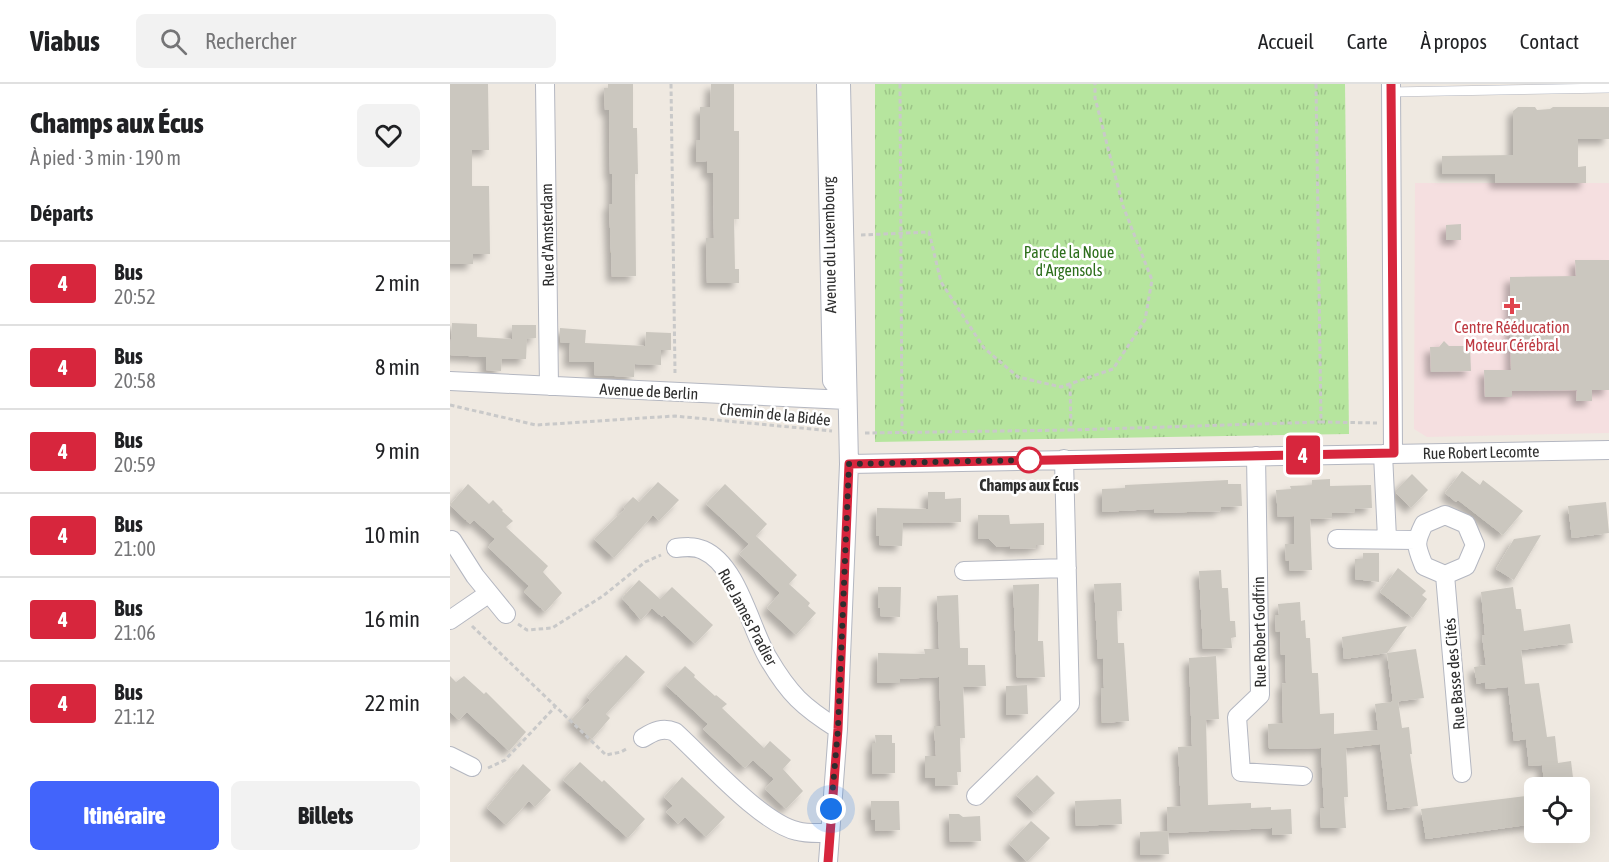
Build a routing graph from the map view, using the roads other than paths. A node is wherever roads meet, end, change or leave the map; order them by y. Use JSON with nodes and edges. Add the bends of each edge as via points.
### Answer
{"nodes":[{"id":1,"x":545,"y":84,"type":"edge"},
{"id":2,"x":826,"y":84,"type":"edge"},
{"id":3,"x":841,"y":84,"type":"edge"},
{"id":4,"x":1391,"y":88,"type":"edge"},
{"id":5,"x":1609,"y":88,"type":"edge"},
{"id":6,"x":450,"y":381,"type":"edge"},
{"id":7,"x":549,"y":386,"type":"junction"},
{"id":8,"x":847,"y":400,"type":"junction"},
{"id":9,"x":1609,"y":450,"type":"edge"},
{"id":10,"x":1388,"y":454,"type":"junction"},
{"id":11,"x":1257,"y":456,"type":"junction"},
{"id":12,"x":1064,"y":459,"type":"junction"},
{"id":13,"x":849,"y":464,"type":"junction"},
{"id":14,"x":1337,"y":538,"type":"dead end"},
{"id":15,"x":1387,"y":538,"type":"junction"},
{"id":16,"x":452,"y":540,"type":"dead end"},
{"id":17,"x":1416,"y":540,"type":"junction"},
{"id":18,"x":676,"y":548,"type":"road end"},
{"id":19,"x":1067,"y":568,"type":"junction"},
{"id":20,"x":964,"y":571,"type":"dead end"},
{"id":21,"x":1445,"y":575,"type":"junction"},
{"id":22,"x":488,"y":594,"type":"junction"},
{"id":23,"x":506,"y":614,"type":"road end"},
{"id":24,"x":455,"y":617,"type":"edge"},
{"id":25,"x":838,"y":729,"type":"junction"},
{"id":26,"x":643,"y":738,"type":"road end"},
{"id":27,"x":450,"y":756,"type":"edge"},
{"id":28,"x":472,"y":767,"type":"road end"},
{"id":29,"x":1462,"y":773,"type":"dead end"},
{"id":30,"x":1303,"y":776,"type":"dead end"},
{"id":31,"x":976,"y":796,"type":"dead end"},
{"id":32,"x":829,"y":833,"type":"junction"},
{"id":33,"x":828,"y":862,"type":"edge"}],
"edges":[{"from":1,"to":7,"type":"street","name":"Rue d'Amsterdam"},
{"from":2,"to":8,"type":"street","name":"Avenue du Luxembourg","via":[[832,381]]},
{"from":3,"to":8,"type":"street","name":"Avenue du Luxembourg"},
{"from":4,"to":5,"type":"lane"},
{"from":4,"to":10,"type":"street","via":[[1393,423]]},
{"from":6,"to":7,"type":"street","name":"Avenue de Berlin"},
{"from":7,"to":8,"type":"street","name":"Avenue de Berlin"},
{"from":8,"to":13,"type":"street","name":"Avenue du Luxembourg"},
{"from":9,"to":10,"type":"street","name":"Rue Robert Lecomte"},
{"from":10,"to":11,"type":"street","name":"Rue Robert Lecomte"},
{"from":10,"to":15,"type":"street"},
{"from":11,"to":12,"type":"street","name":"Rue Robert Lecomte"},
{"from":11,"to":30,"type":"street","name":"Rue Robert Godfrin","via":[[1260,695],[1237,717],[1241,772]]},
{"from":12,"to":13,"type":"street","name":"Rue Robert Lecomte"},
{"from":12,"to":19,"type":"street"},
{"from":13,"to":25,"type":"street","name":"Avenue du Luxembourg"},
{"from":14,"to":15,"type":"street"},
{"from":15,"to":17,"type":"street"},
{"from":16,"to":22,"type":"street"},
{"from":17,"to":21,"type":"street","via":[[1424,566]]},
{"from":17,"to":21,"type":"street","via":[[1424,524],[1445,515],[1466,524],[1475,545],[1466,566]]},
{"from":18,"to":25,"type":"street","name":"Rue James Pradier","via":[[703,549],[723,567],[767,656],[796,699]]},
{"from":19,"to":20,"type":"street"},
{"from":19,"to":31,"type":"street","via":[[1070,704]]},
{"from":21,"to":29,"type":"street","name":"Rue Basse des Cités"},
{"from":22,"to":23,"type":"street"},
{"from":22,"to":24,"type":"street"},
{"from":25,"to":32,"type":"street","name":"Avenue du Luxembourg"},
{"from":26,"to":32,"type":"street","via":[[654,731],[675,732],[764,815],[797,831]]},
{"from":27,"to":28,"type":"street"},
{"from":32,"to":33,"type":"street","name":"Avenue du Luxembourg"}]}
